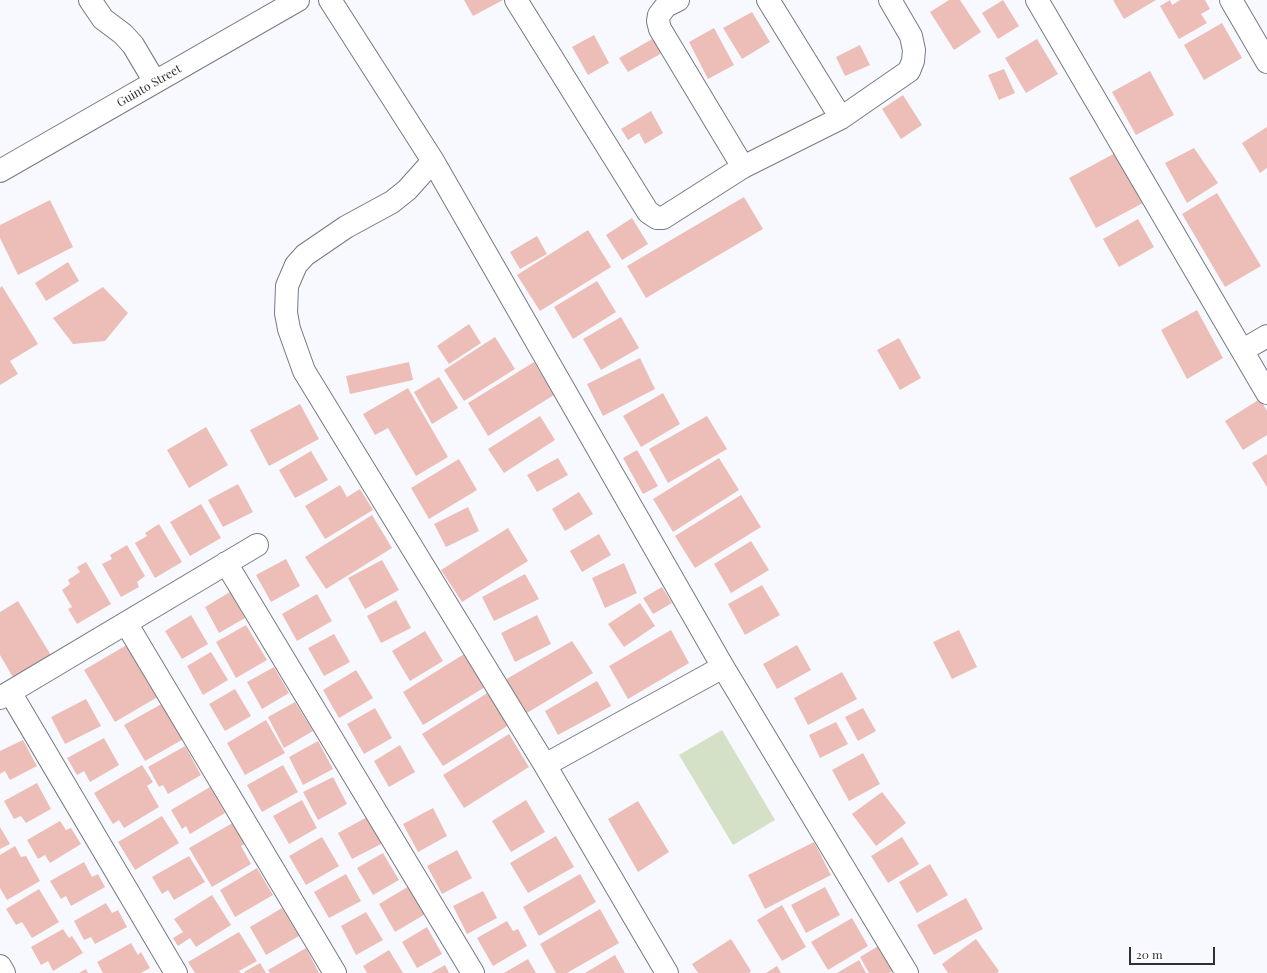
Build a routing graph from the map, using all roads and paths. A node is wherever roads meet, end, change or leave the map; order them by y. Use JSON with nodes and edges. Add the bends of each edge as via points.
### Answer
{"nodes":[{"id":1,"x":90,"y":0,"type":"edge"},
{"id":2,"x":298,"y":0,"type":"edge"},
{"id":3,"x":330,"y":0,"type":"edge"},
{"id":4,"x":516,"y":0,"type":"edge"},
{"id":5,"x":678,"y":0,"type":"edge"},
{"id":6,"x":768,"y":0,"type":"edge"},
{"id":7,"x":890,"y":0,"type":"edge"},
{"id":8,"x":1037,"y":0,"type":"edge"},
{"id":9,"x":1230,"y":0,"type":"edge"},
{"id":10,"x":1267,"y":62,"type":"edge"},
{"id":11,"x":155,"y":82,"type":"junction"},
{"id":12,"x":841,"y":118,"type":"junction"},
{"id":13,"x":433,"y":161,"type":"junction"},
{"id":14,"x":743,"y":167,"type":"junction"},
{"id":15,"x":0,"y":171,"type":"edge"},
{"id":16,"x":1267,"y":336,"type":"edge"},
{"id":17,"x":1243,"y":350,"type":"junction"},
{"id":18,"x":1267,"y":393,"type":"edge"},
{"id":19,"x":257,"y":545,"type":"dead end"},
{"id":20,"x":226,"y":563,"type":"junction"},
{"id":21,"x":126,"y":623,"type":"junction"},
{"id":22,"x":723,"y":667,"type":"junction"},
{"id":23,"x":5,"y":695,"type":"edge"},
{"id":24,"x":545,"y":765,"type":"junction"},
{"id":25,"x":0,"y":966,"type":"edge"},
{"id":26,"x":4,"y":973,"type":"edge"},
{"id":27,"x":176,"y":973,"type":"edge"},
{"id":28,"x":335,"y":973,"type":"edge"},
{"id":29,"x":473,"y":973,"type":"edge"},
{"id":30,"x":667,"y":973,"type":"edge"},
{"id":31,"x":907,"y":973,"type":"edge"}],
"edges":[{"from":1,"to":11,"type":"street","via":[[103,19],[133,45]]},
{"from":2,"to":11,"type":"street","name":"Guinto Street"},
{"from":3,"to":13,"type":"street"},
{"from":4,"to":14,"type":"street","via":[[652,215],[663,218]]},
{"from":5,"to":14,"type":"street","via":[[666,6],[659,15],[660,29]]},
{"from":6,"to":12,"type":"street"},
{"from":7,"to":12,"type":"street","via":[[911,36],[914,50],[909,71]]},
{"from":8,"to":17,"type":"street"},
{"from":9,"to":10,"type":"street"},
{"from":11,"to":15,"type":"street","name":"Guinto Street"},
{"from":12,"to":14,"type":"street"},
{"from":13,"to":22,"type":"street"},
{"from":13,"to":24,"type":"street","via":[[407,190],[392,202],[346,227],[305,255],[296,265],[288,286],[288,329],[304,372]]},
{"from":16,"to":17,"type":"street"},
{"from":17,"to":18,"type":"street"},
{"from":19,"to":20,"type":"street"},
{"from":20,"to":21,"type":"street"},
{"from":20,"to":29,"type":"street"},
{"from":21,"to":23,"type":"street"},
{"from":21,"to":28,"type":"street"},
{"from":22,"to":24,"type":"street"},
{"from":22,"to":31,"type":"street"},
{"from":23,"to":27,"type":"street"},
{"from":24,"to":30,"type":"street"},
{"from":25,"to":26,"type":"street"}]}
